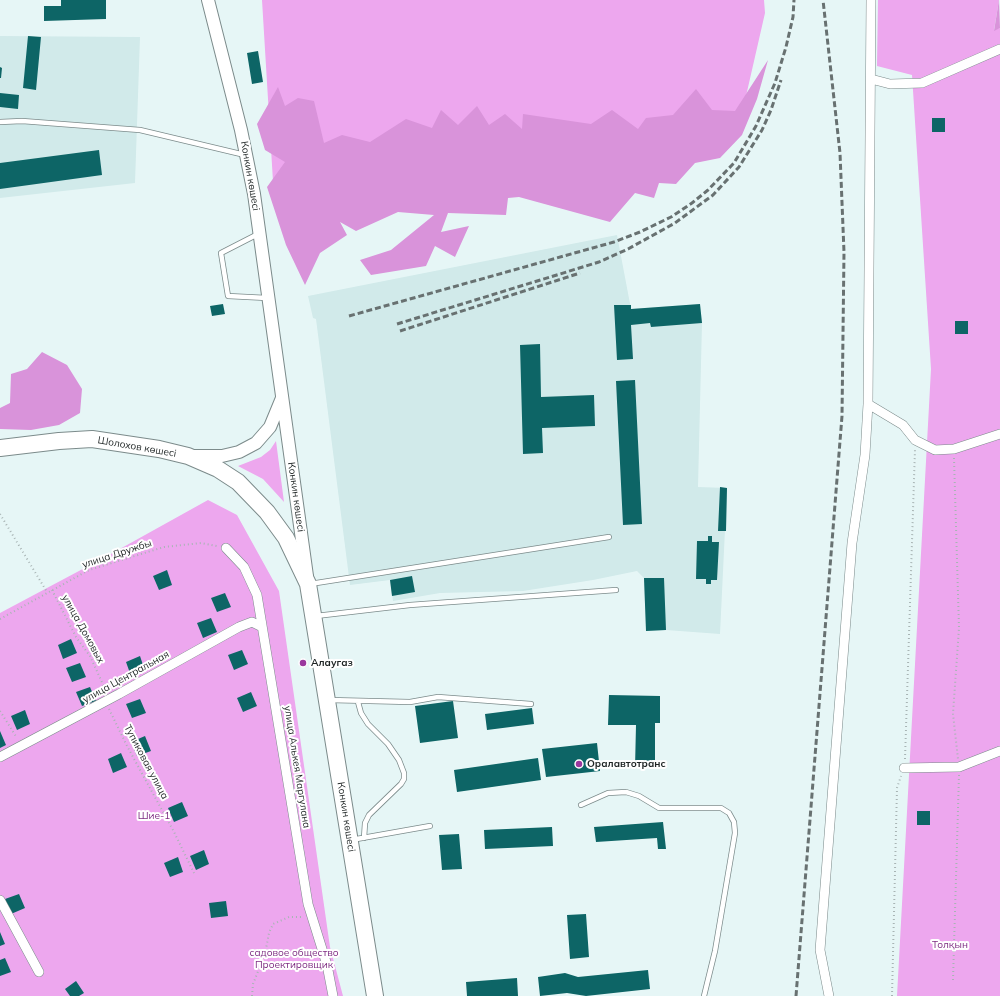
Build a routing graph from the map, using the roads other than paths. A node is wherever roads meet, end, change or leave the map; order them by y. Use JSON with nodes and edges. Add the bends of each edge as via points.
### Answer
{"nodes":[{"id":1,"x":208,"y":0,"type":"edge"},
{"id":2,"x":871,"y":0,"type":"edge"},
{"id":3,"x":1000,"y":49,"type":"edge"},
{"id":4,"x":871,"y":79,"type":"junction"},
{"id":5,"x":0,"y":122,"type":"edge"},
{"id":6,"x":247,"y":155,"type":"junction"},
{"id":7,"x":260,"y":234,"type":"junction"},
{"id":8,"x":269,"y":298,"type":"junction"},
{"id":9,"x":282,"y":396,"type":"junction"},
{"id":10,"x":868,"y":404,"type":"junction"},
{"id":11,"x":1000,"y":434,"type":"edge"},
{"id":12,"x":0,"y":448,"type":"edge"},
{"id":13,"x":188,"y":456,"type":"junction"},
{"id":14,"x":609,"y":536,"type":"dead end"},
{"id":15,"x":226,"y":548,"type":"road end"},
{"id":16,"x":308,"y":584,"type":"junction"},
{"id":17,"x":616,"y":590,"type":"dead end"},
{"id":18,"x":314,"y":616,"type":"junction"},
{"id":19,"x":262,"y":627,"type":"junction"},
{"id":20,"x":327,"y":700,"type":"junction"},
{"id":21,"x":358,"y":702,"type":"junction"},
{"id":22,"x":531,"y":704,"type":"dead end"},
{"id":23,"x":1000,"y":750,"type":"edge"},
{"id":24,"x":0,"y":757,"type":"edge"},
{"id":25,"x":904,"y":768,"type":"road end"},
{"id":26,"x":581,"y":806,"type":"dead end"},
{"id":27,"x":430,"y":826,"type":"dead end"},
{"id":28,"x":357,"y":839,"type":"junction"},
{"id":29,"x":0,"y":900,"type":"edge"},
{"id":30,"x":39,"y":972,"type":"dead end"},
{"id":31,"x":333,"y":996,"type":"edge"},
{"id":32,"x":375,"y":996,"type":"edge"},
{"id":33,"x":704,"y":996,"type":"edge"},
{"id":34,"x":829,"y":996,"type":"edge"}],
"edges":[{"from":1,"to":6,"type":"main road","name":"Конкин көшесі"},
{"from":2,"to":4,"type":"street"},
{"from":3,"to":4,"type":"street","via":[[922,83],[890,84]]},
{"from":4,"to":10,"type":"street"},
{"from":5,"to":6,"type":"lane","via":[[22,121],[140,130]]},
{"from":6,"to":7,"type":"main road","name":"Конкин көшесі"},
{"from":7,"to":8,"type":"main road","name":"Конкин көшесі"},
{"from":7,"to":8,"type":"lane","via":[[221,253],[228,296]]},
{"from":8,"to":9,"type":"main road","name":"Конкин көшесі"},
{"from":9,"to":13,"type":"main road","via":[[270,427],[256,443],[239,452],[222,456]]},
{"from":9,"to":16,"type":"main road","name":"Конкин көшесі"},
{"from":10,"to":11,"type":"street","via":[[903,425],[915,440],[934,450],[954,449]]},
{"from":10,"to":34,"type":"street","via":[[865,455],[852,543],[820,950]]},
{"from":12,"to":13,"type":"highway","name":"Шолохов көшесі","via":[[92,439],[144,446]]},
{"from":13,"to":16,"type":"highway","name":"Шолохов көшесі","via":[[218,469],[254,496],[286,538]]},
{"from":14,"to":16,"type":"lane"},
{"from":15,"to":19,"type":"street","name":"улица Алькея Маргулана","via":[[248,574],[257,594]]},
{"from":16,"to":18,"type":"highway","name":"Конкин көшесі"},
{"from":17,"to":18,"type":"lane","via":[[410,605]]},
{"from":18,"to":20,"type":"highway","name":"Конкин көшесі"},
{"from":19,"to":24,"type":"street","name":"улица Центральная","via":[[252,622],[239,627]]},
{"from":19,"to":31,"type":"street","name":"улица Алькея Маргулана","via":[[312,917],[327,965]]},
{"from":20,"to":21,"type":"lane"},
{"from":20,"to":28,"type":"highway","name":"Конкин көшесі"},
{"from":21,"to":22,"type":"lane","via":[[410,702],[438,697]]},
{"from":21,"to":28,"type":"lane","via":[[368,724],[388,744],[399,760],[404,779],[369,815]]},
{"from":23,"to":25,"type":"street","via":[[959,767]]},
{"from":26,"to":33,"type":"lane","via":[[608,793],[626,792],[639,796],[658,808],[721,808],[729,813],[734,822],[735,833],[715,951]]},
{"from":27,"to":28,"type":"lane"},
{"from":28,"to":32,"type":"highway","name":"Конкин көшесі"},
{"from":29,"to":30,"type":"street"}]}
